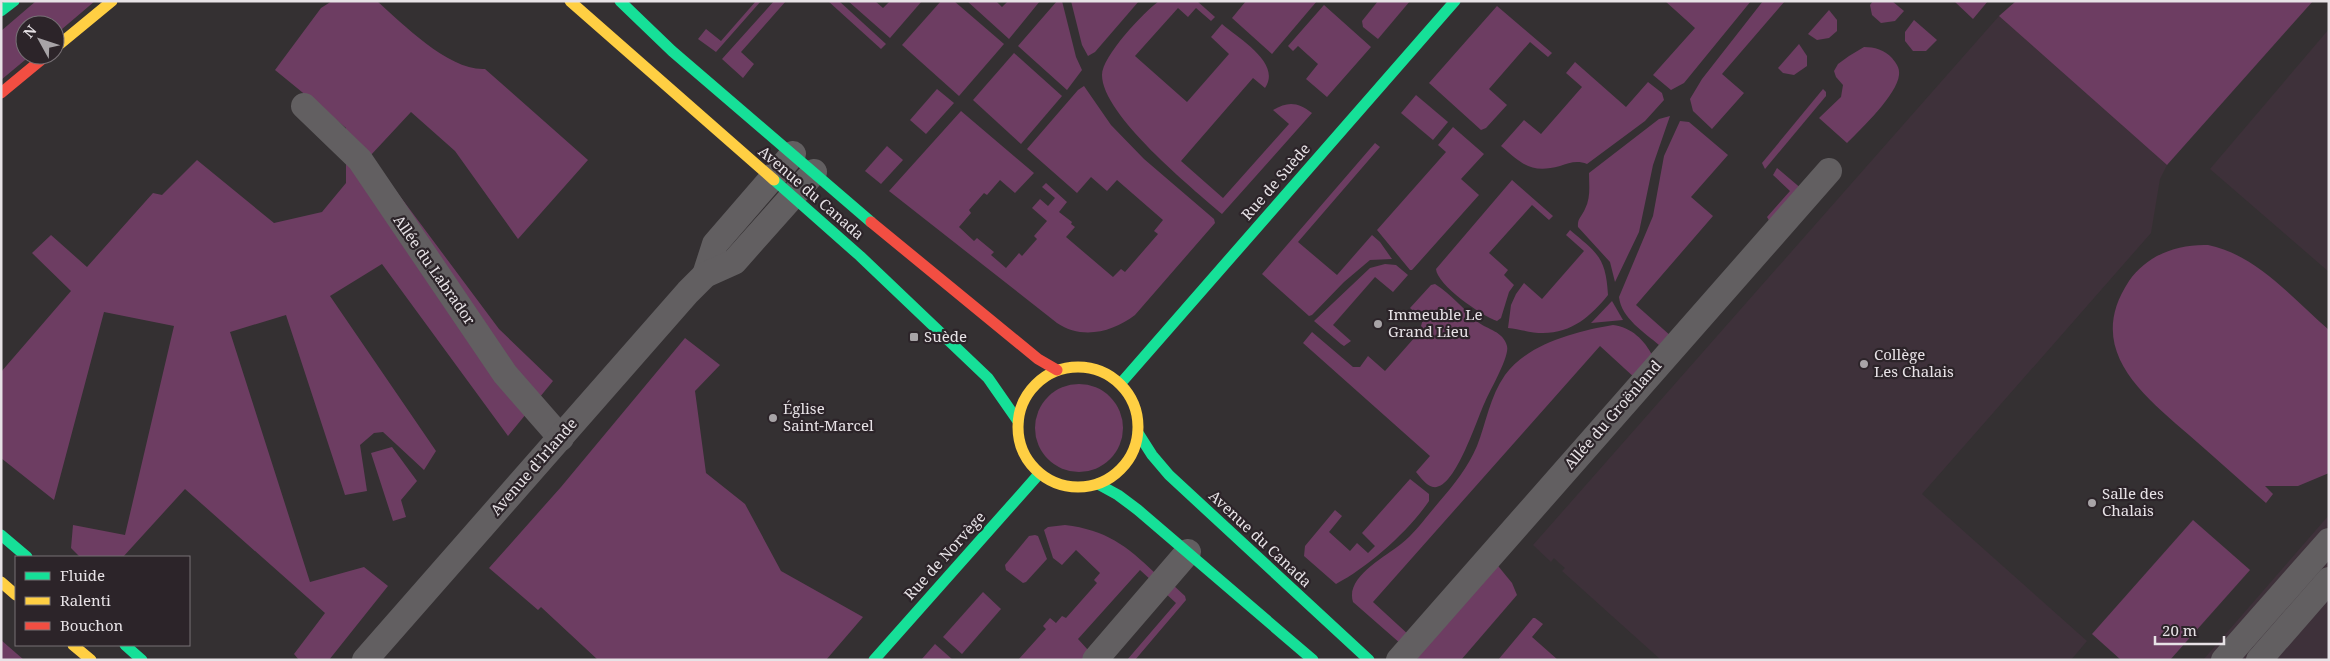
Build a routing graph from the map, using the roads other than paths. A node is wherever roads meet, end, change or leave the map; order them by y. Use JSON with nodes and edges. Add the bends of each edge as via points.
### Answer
{"nodes":[{"id":1,"x":14,"y":1,"type":"edge"},
{"id":2,"x":112,"y":1,"type":"edge"},
{"id":3,"x":570,"y":1,"type":"edge"},
{"id":4,"x":620,"y":1,"type":"edge"},
{"id":5,"x":1455,"y":1,"type":"edge"},
{"id":6,"x":1,"y":11,"type":"edge"},
{"id":7,"x":65,"y":40,"type":"edge"},
{"id":8,"x":35,"y":65,"type":"edge"},
{"id":9,"x":1,"y":93,"type":"edge"},
{"id":10,"x":304,"y":106,"type":"dead end"},
{"id":11,"x":793,"y":154,"type":"junction"},
{"id":12,"x":1828,"y":170,"type":"dead end"},
{"id":13,"x":814,"y":172,"type":"junction"},
{"id":14,"x":772,"y":179,"type":"junction"},
{"id":15,"x":792,"y":197,"type":"junction"},
{"id":16,"x":705,"y":275,"type":"junction"},
{"id":17,"x":1057,"y":370,"type":"junction"},
{"id":18,"x":1121,"y":383,"type":"junction"},
{"id":19,"x":1018,"y":422,"type":"junction"},
{"id":20,"x":1138,"y":433,"type":"junction"},
{"id":21,"x":561,"y":438,"type":"junction"},
{"id":22,"x":1039,"y":474,"type":"junction"},
{"id":23,"x":1098,"y":484,"type":"junction"},
{"id":24,"x":1,"y":535,"type":"edge"},
{"id":25,"x":2329,"y":541,"type":"edge"},
{"id":26,"x":1188,"y":552,"type":"junction"},
{"id":27,"x":26,"y":556,"type":"edge"},
{"id":28,"x":2329,"y":580,"type":"edge"},
{"id":29,"x":1,"y":582,"type":"edge"},
{"id":30,"x":15,"y":594,"type":"edge"},
{"id":31,"x":75,"y":646,"type":"edge"},
{"id":32,"x":126,"y":646,"type":"edge"},
{"id":33,"x":91,"y":660,"type":"edge"},
{"id":34,"x":142,"y":660,"type":"edge"},
{"id":35,"x":365,"y":660,"type":"edge"},
{"id":36,"x":874,"y":660,"type":"edge"},
{"id":37,"x":1094,"y":660,"type":"edge"},
{"id":38,"x":1313,"y":660,"type":"edge"},
{"id":39,"x":1369,"y":660,"type":"edge"},
{"id":40,"x":1399,"y":660,"type":"edge"},
{"id":41,"x":2224,"y":660,"type":"edge"},
{"id":42,"x":2259,"y":660,"type":"edge"}],
"edges":[{"from":1,"to":6,"type":"street"},
{"from":2,"to":7,"type":"street"},
{"from":3,"to":14,"type":"street","name":"Avenue du Canada"},
{"from":4,"to":11,"type":"street","name":"Avenue du Canada"},
{"from":5,"to":18,"type":"street","name":"Rue de Suède"},
{"from":8,"to":9,"type":"street"},
{"from":10,"to":21,"type":"street","name":"Allée du Labrador","via":[[360,160],[506,374]]},
{"from":11,"to":13,"type":"street","name":"Avenue du Canada"},
{"from":11,"to":14,"type":"street","name":"Avenue d'Irlande"},
{"from":12,"to":40,"type":"street","name":"Allée du Groënland"},
{"from":13,"to":15,"type":"street","name":"Avenue d'Irlande"},
{"from":13,"to":17,"type":"street","name":"Avenue du Canada","via":[[888,237],[1032,354]]},
{"from":14,"to":15,"type":"street","name":"Avenue du Canada"},
{"from":14,"to":16,"type":"street","name":"Avenue d'Irlande","via":[[715,244]]},
{"from":15,"to":16,"type":"street","name":"Avenue d'Irlande","via":[[734,262]]},
{"from":15,"to":19,"type":"street","name":"Avenue du Canada","via":[[860,256],[988,378]]},
{"from":16,"to":21,"type":"street","name":"Avenue d'Irlande"},
{"from":17,"to":18,"type":"street","via":[[1090,367]]},
{"from":17,"to":19,"type":"street","via":[[1046,375],[1029,392],[1021,406]]},
{"from":18,"to":20,"type":"street","via":[[1133,402]]},
{"from":19,"to":22,"type":"street","via":[[1024,455]]},
{"from":20,"to":23,"type":"street","via":[[1125,465]]},
{"from":20,"to":39,"type":"street","name":"Avenue du Canada","via":[[1169,475]]},
{"from":21,"to":35,"type":"street","name":"Avenue d'Irlande"},
{"from":22,"to":23,"type":"street","via":[[1058,484],[1085,487]]},
{"from":22,"to":36,"type":"street","name":"Rue de Norvège"},
{"from":23,"to":26,"type":"street","via":[[1118,495]]},
{"from":24,"to":27,"type":"street"},
{"from":25,"to":41,"type":"street"},
{"from":26,"to":37,"type":"street"},
{"from":26,"to":38,"type":"street"},
{"from":28,"to":42,"type":"street"},
{"from":29,"to":30,"type":"street"},
{"from":31,"to":33,"type":"street"},
{"from":32,"to":34,"type":"street"}]}
